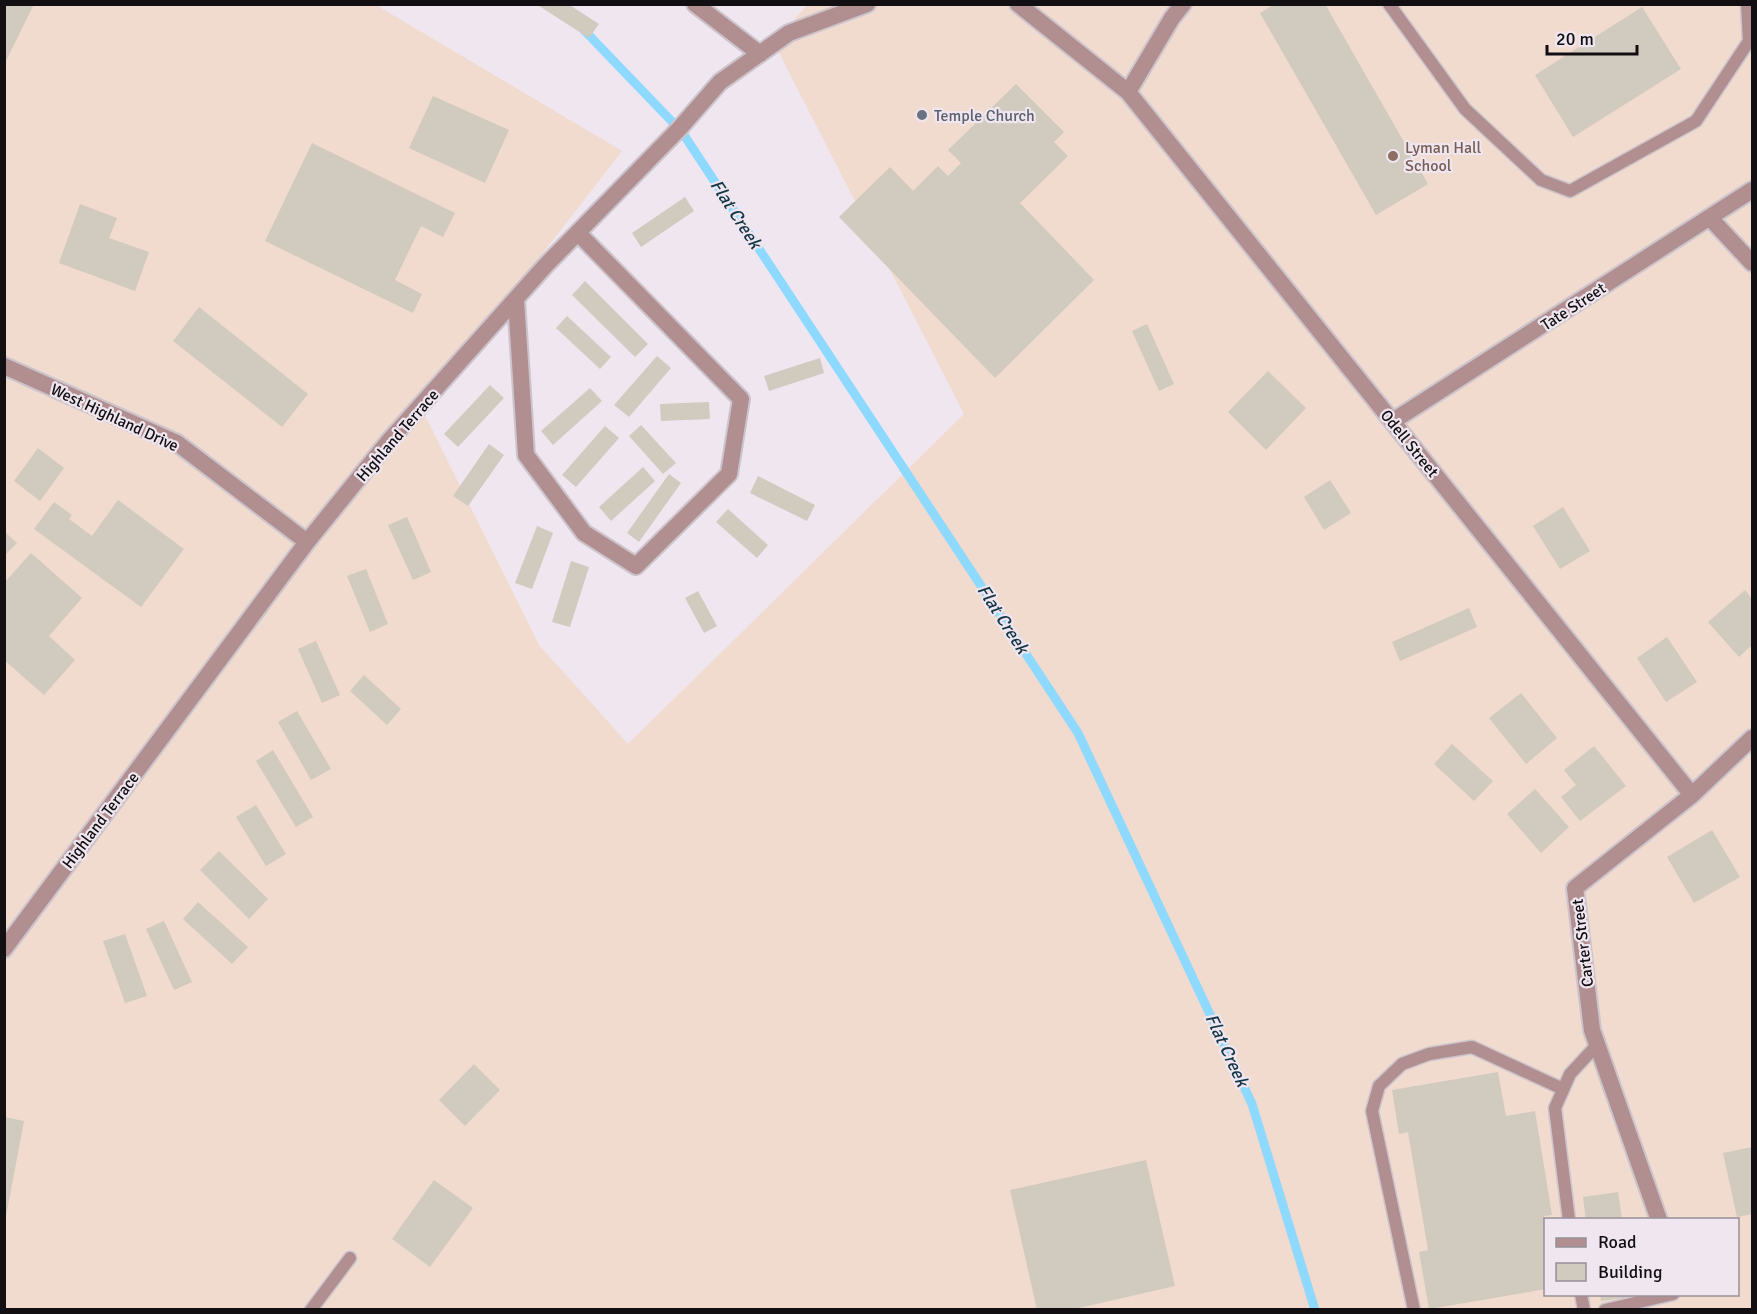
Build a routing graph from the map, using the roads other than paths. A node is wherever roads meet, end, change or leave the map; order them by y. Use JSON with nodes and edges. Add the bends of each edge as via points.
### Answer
{"nodes":[{"id":1,"x":695,"y":4,"type":"edge"},
{"id":2,"x":867,"y":4,"type":"edge"},
{"id":3,"x":1018,"y":4,"type":"edge"},
{"id":4,"x":1183,"y":4,"type":"edge"},
{"id":5,"x":1389,"y":4,"type":"edge"},
{"id":6,"x":1747,"y":4,"type":"edge"},
{"id":7,"x":1751,"y":41,"type":"edge"},
{"id":8,"x":760,"y":54,"type":"junction"},
{"id":9,"x":1128,"y":92,"type":"junction"},
{"id":10,"x":1752,"y":190,"type":"edge"},
{"id":11,"x":1710,"y":218,"type":"junction"},
{"id":12,"x":578,"y":233,"type":"junction"},
{"id":13,"x":1752,"y":263,"type":"edge"},
{"id":14,"x":516,"y":300,"type":"junction"},
{"id":15,"x":4,"y":366,"type":"edge"},
{"id":16,"x":1393,"y":421,"type":"junction"},
{"id":17,"x":307,"y":542,"type":"junction"},
{"id":18,"x":1752,"y":738,"type":"edge"},
{"id":19,"x":1692,"y":795,"type":"junction"},
{"id":20,"x":4,"y":949,"type":"edge"},
{"id":21,"x":1597,"y":1045,"type":"junction"},
{"id":22,"x":1563,"y":1089,"type":"junction"},
{"id":23,"x":1569,"y":1218,"type":"edge"},
{"id":24,"x":1658,"y":1218,"type":"edge"},
{"id":25,"x":350,"y":1258,"type":"dead end"},
{"id":26,"x":1664,"y":1296,"type":"edge"},
{"id":27,"x":1606,"y":1309,"type":"edge"},
{"id":28,"x":311,"y":1310,"type":"edge"},
{"id":29,"x":1414,"y":1310,"type":"edge"}],
"edges":[{"from":1,"to":8,"type":"street"},
{"from":2,"to":8,"type":"street","name":"Highland Terrace","via":[[789,33]]},
{"from":3,"to":9,"type":"street"},
{"from":4,"to":9,"type":"street"},
{"from":5,"to":7,"type":"lane","via":[[1465,110],[1541,180],[1570,191],[1696,121]]},
{"from":6,"to":7,"type":"lane"},
{"from":8,"to":12,"type":"street","name":"Highland Terrace","via":[[720,82]]},
{"from":9,"to":16,"type":"street","name":"Odell Street"},
{"from":10,"to":11,"type":"street","name":"Tate Street"},
{"from":11,"to":13,"type":"street"},
{"from":11,"to":16,"type":"street","name":"Tate Street"},
{"from":12,"to":14,"type":"street","name":"Highland Terrace"},
{"from":12,"to":14,"type":"street","via":[[741,399],[729,474],[636,566],[584,533],[526,455]]},
{"from":14,"to":17,"type":"street","name":"Highland Terrace","via":[[388,442]]},
{"from":15,"to":17,"type":"street","name":"West Highland Drive","via":[[177,443]]},
{"from":16,"to":19,"type":"street","name":"Odell Street"},
{"from":17,"to":20,"type":"street","name":"Highland Terrace"},
{"from":18,"to":19,"type":"street","name":"Carter Street"},
{"from":19,"to":21,"type":"street","name":"Carter Street","via":[[1575,888]]},
{"from":21,"to":22,"type":"lane","via":[[1570,1074]]},
{"from":21,"to":24,"type":"street","name":"Carter Street"},
{"from":22,"to":23,"type":"lane","via":[[1555,1108]]},
{"from":22,"to":29,"type":"lane","via":[[1472,1047],[1429,1054],[1402,1064],[1379,1086],[1372,1111]]},
{"from":25,"to":28,"type":"lane"},
{"from":26,"to":27,"type":"lane"}]}
